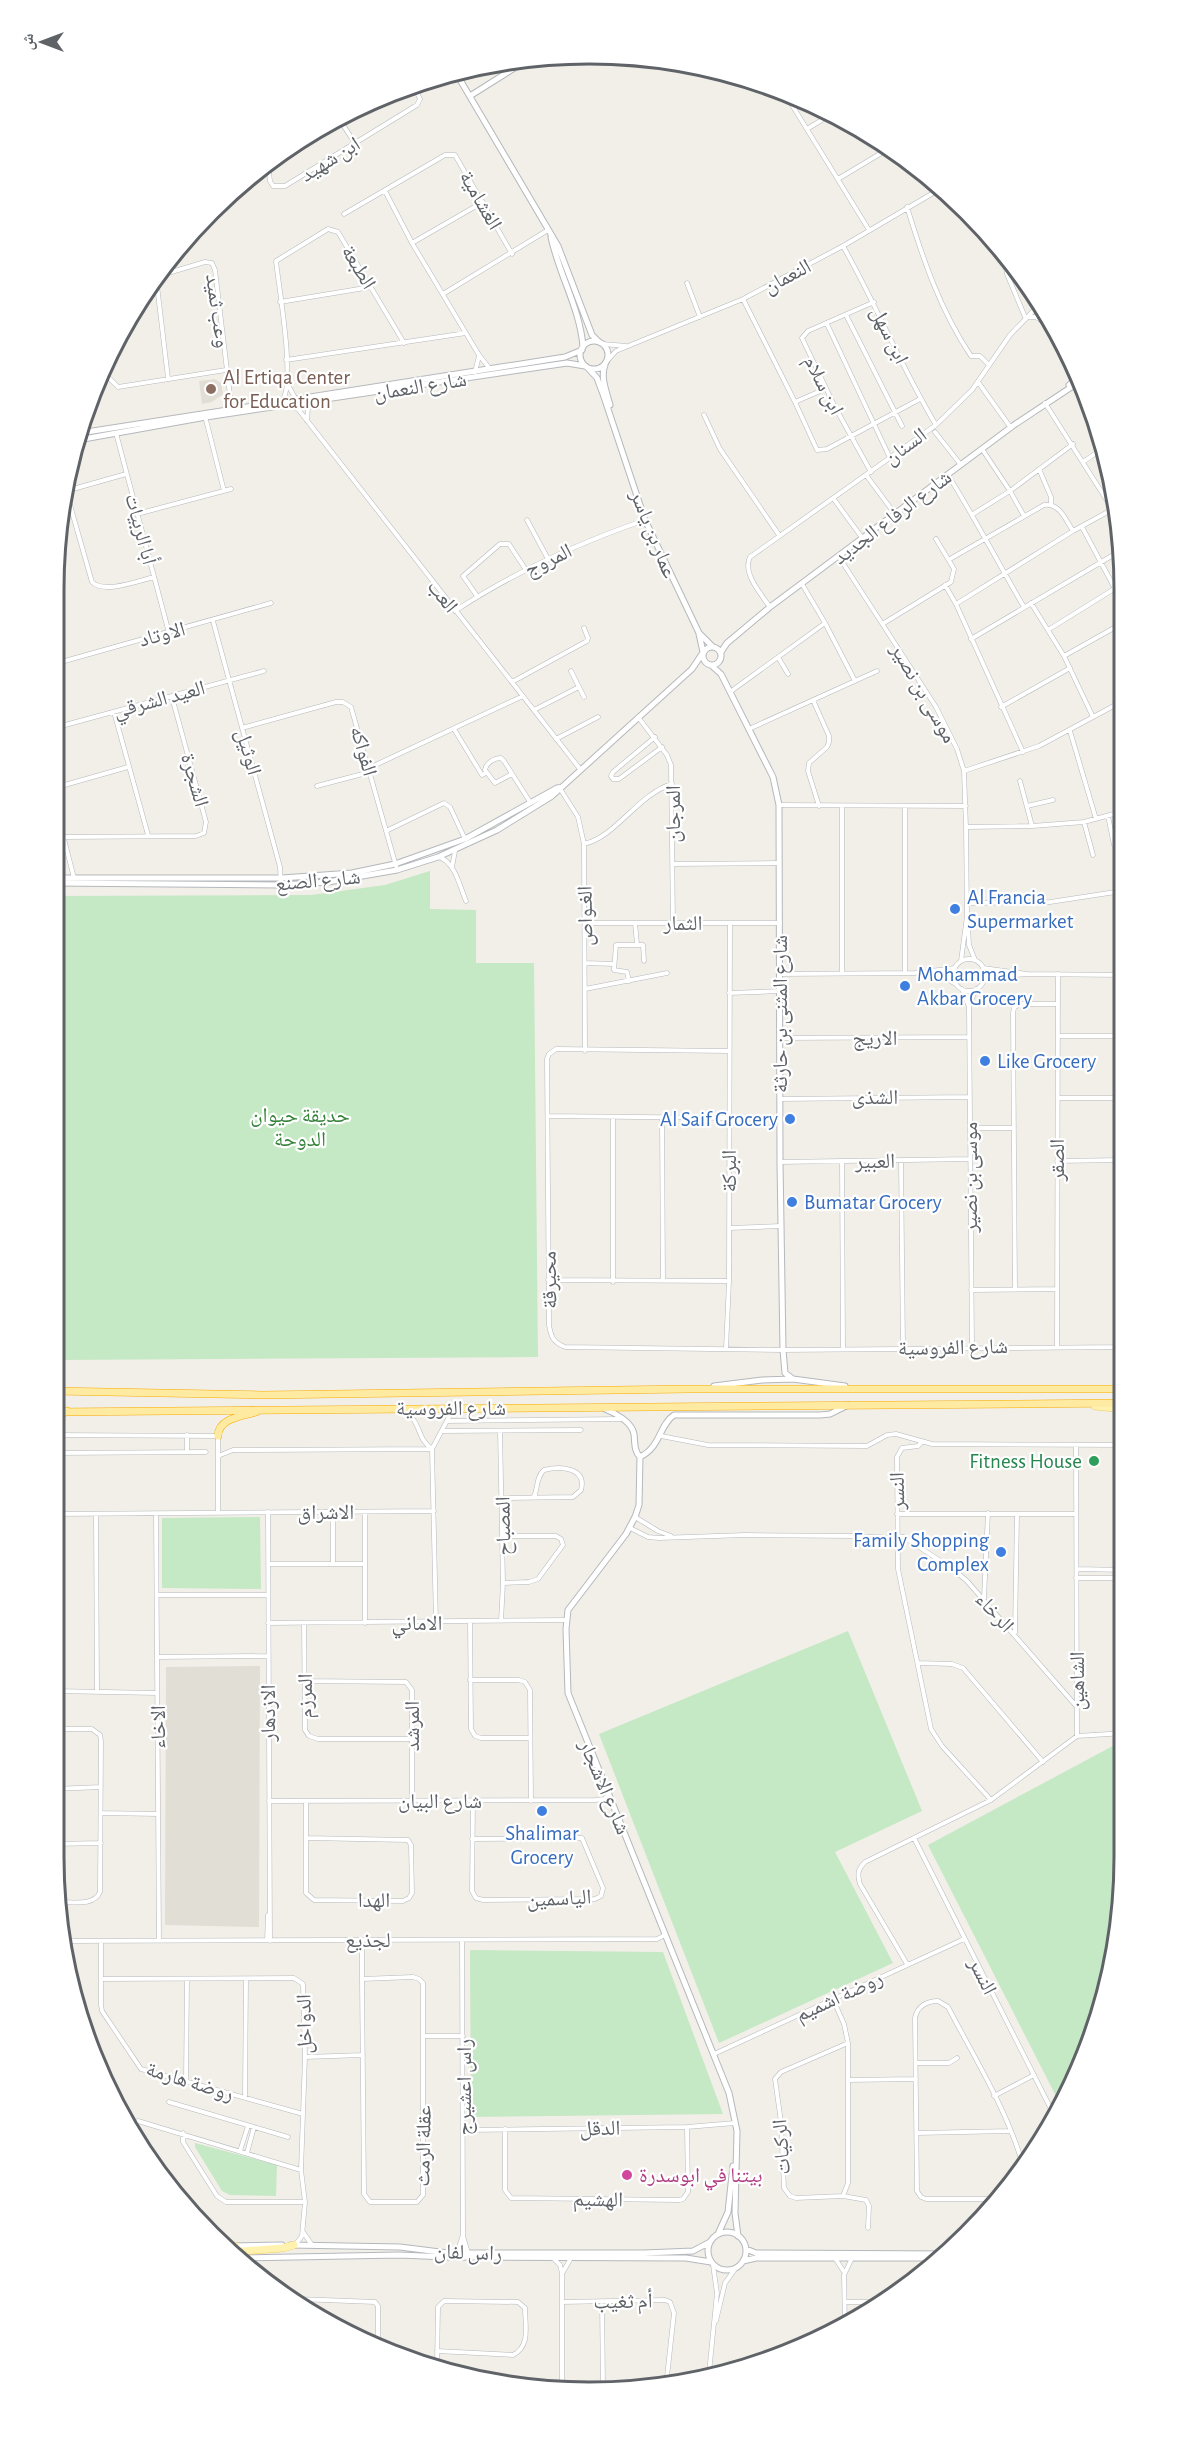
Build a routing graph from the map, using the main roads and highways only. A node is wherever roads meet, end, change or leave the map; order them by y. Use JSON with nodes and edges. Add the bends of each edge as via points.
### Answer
{"nodes":[{"id":1,"x":1114,"y":1389,"type":"edge"},
{"id":2,"x":64,"y":1391,"type":"edge"},
{"id":3,"x":1114,"y":1407,"type":"edge"},
{"id":4,"x":265,"y":1409,"type":"junction"},
{"id":5,"x":67,"y":1412,"type":"joint"},
{"id":6,"x":64,"y":1414,"type":"edge"},
{"id":7,"x":218,"y":1433,"type":"road end"},
{"id":8,"x":294,"y":2245,"type":"road end"},
{"id":9,"x":242,"y":2251,"type":"edge"}],
"edges":[{"from":1,"to":2,"type":"highway","name":"شارع الفروسية","via":[[688,1389],[263,1395]]},
{"from":3,"to":4,"type":"highway","name":"شارع الفروسية","via":[[1078,1403]]},
{"from":4,"to":5,"type":"highway","name":"شارع الفروسية"},
{"from":4,"to":7,"type":"highway","via":[[222,1424]]},
{"from":5,"to":6,"type":"highway"},
{"from":8,"to":9,"type":"main road"}]}
